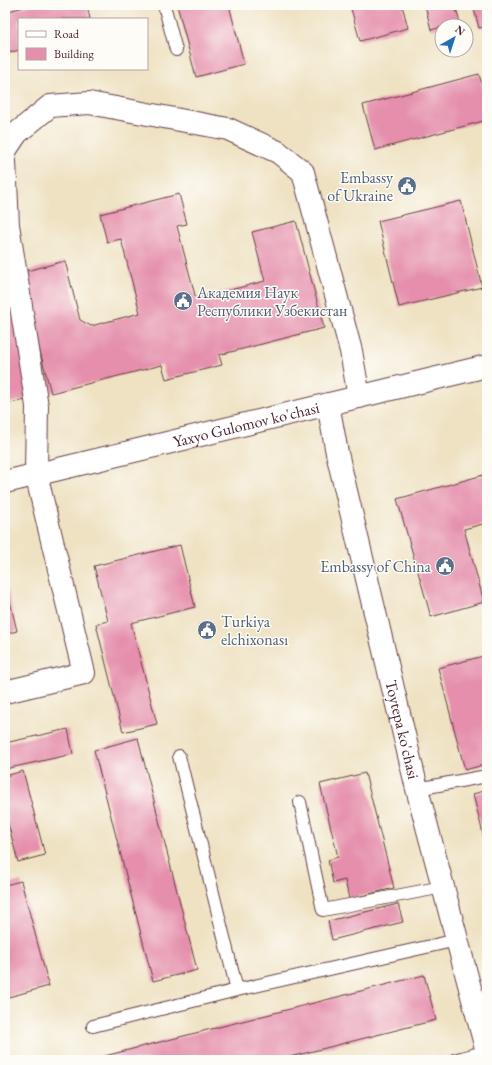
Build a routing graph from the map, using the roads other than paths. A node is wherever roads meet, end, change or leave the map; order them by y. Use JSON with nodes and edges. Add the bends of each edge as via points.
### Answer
{"nodes":[{"id":1,"x":164,"y":5,"type":"edge"},
{"id":2,"x":176,"y":50,"type":"dead end"},
{"id":3,"x":5,"y":151,"type":"edge"},
{"id":4,"x":5,"y":161,"type":"edge"},
{"id":5,"x":487,"y":366,"type":"edge"},
{"id":6,"x":359,"y":397,"type":"junction"},
{"id":7,"x":328,"y":404,"type":"junction"},
{"id":8,"x":36,"y":474,"type":"junction"},
{"id":9,"x":5,"y":482,"type":"edge"},
{"id":10,"x":5,"y":692,"type":"edge"},
{"id":11,"x":179,"y":756,"type":"dead end"},
{"id":12,"x":487,"y":776,"type":"edge"},
{"id":13,"x":417,"y":789,"type":"junction"},
{"id":14,"x":300,"y":802,"type":"dead end"},
{"id":15,"x":443,"y":887,"type":"junction"},
{"id":16,"x":458,"y":940,"type":"junction"},
{"id":17,"x":237,"y":990,"type":"junction"},
{"id":18,"x":93,"y":1026,"type":"dead end"},
{"id":19,"x":487,"y":1052,"type":"edge"},
{"id":20,"x":454,"y":1060,"type":"edge"}],
"edges":[{"from":1,"to":2,"type":"lane"},
{"from":3,"to":6,"type":"street","via":[[17,133],[50,106],[89,103],[228,129],[278,152],[303,172],[351,351]]},
{"from":4,"to":8,"type":"street","via":[[8,225],[37,406]]},
{"from":5,"to":6,"type":"street","name":"Yaxyo Gulomov ko'chasi"},
{"from":6,"to":7,"type":"street","name":"Yaxyo Gulomov ko'chasi"},
{"from":7,"to":8,"type":"street","name":"Yaxyo Gulomov ko'chasi"},
{"from":7,"to":13,"type":"street","name":"Toytepa ko'chasi","via":[[337,454]]},
{"from":8,"to":9,"type":"street","name":"Yaxyo Gulomov ko'chasi"},
{"from":8,"to":10,"type":"street","via":[[84,673]]},
{"from":11,"to":17,"type":"lane"},
{"from":12,"to":13,"type":"lane"},
{"from":13,"to":15,"type":"street","name":"Toytepa ko'chasi"},
{"from":14,"to":15,"type":"lane","via":[[323,910]]},
{"from":15,"to":16,"type":"street","name":"Toytepa ko'chasi"},
{"from":16,"to":17,"type":"lane"},
{"from":16,"to":19,"type":"street","name":"Toytepa ko'chasi"},
{"from":17,"to":18,"type":"lane"},
{"from":19,"to":20,"type":"lane"}]}
